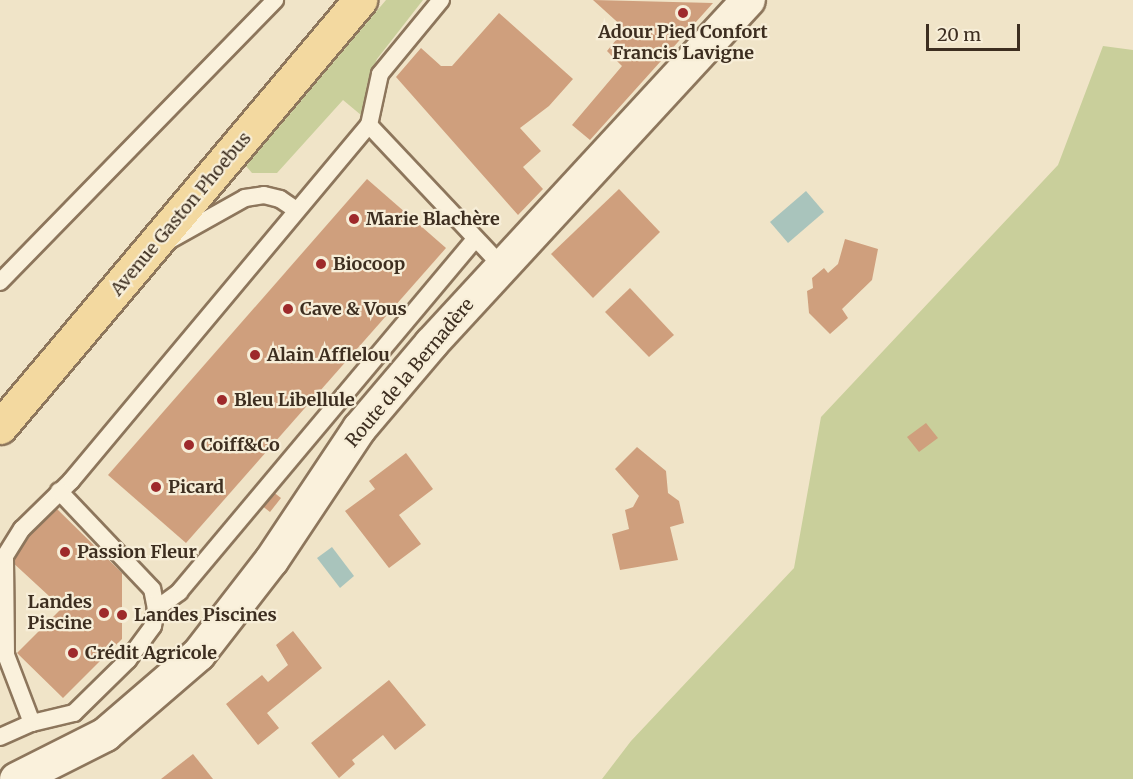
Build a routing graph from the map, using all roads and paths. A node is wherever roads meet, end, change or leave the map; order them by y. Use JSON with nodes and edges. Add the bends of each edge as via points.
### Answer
{"nodes":[{"id":1,"x":275,"y":0,"type":"edge"},
{"id":2,"x":360,"y":0,"type":"edge"},
{"id":3,"x":441,"y":0,"type":"edge"},
{"id":4,"x":748,"y":0,"type":"edge"},
{"id":5,"x":369,"y":125,"type":"junction"},
{"id":6,"x":295,"y":209,"type":"junction"},
{"id":7,"x":475,"y":238,"type":"junction"},
{"id":8,"x":154,"y":249,"type":"junction"},
{"id":9,"x":502,"y":266,"type":"junction"},
{"id":10,"x":0,"y":282,"type":"edge"},
{"id":11,"x":0,"y":427,"type":"edge"},
{"id":12,"x":59,"y":491,"type":"junction"},
{"id":13,"x":156,"y":609,"type":"junction"},
{"id":14,"x":32,"y":723,"type":"junction"},
{"id":15,"x":0,"y":737,"type":"edge"},
{"id":16,"x":16,"y":779,"type":"edge"}],
"edges":[{"from":1,"to":10,"type":"lane"},
{"from":2,"to":8,"type":"main road","name":"Avenue Gaston Phoebus"},
{"from":3,"to":5,"type":"lane","via":[[380,74]]},
{"from":4,"to":9,"type":"street","name":"Route de la Bernadère"},
{"from":5,"to":6,"type":"lane"},
{"from":5,"to":7,"type":"lane"},
{"from":6,"to":8,"type":"lane","via":[[264,195],[245,198]]},
{"from":6,"to":12,"type":"lane"},
{"from":7,"to":9,"type":"lane"},
{"from":7,"to":13,"type":"lane","via":[[179,592]]},
{"from":8,"to":11,"type":"main road","name":"Avenue Gaston Phoebus"},
{"from":9,"to":16,"type":"street","name":"Route de la Bernadère","via":[[359,428],[271,560],[198,654],[105,734]]},
{"from":12,"to":13,"type":"lane","via":[[152,589]]},
{"from":12,"to":14,"type":"lane","via":[[22,529],[5,556],[6,655]]},
{"from":13,"to":14,"type":"lane","via":[[153,626],[128,660],[74,713]]},
{"from":14,"to":15,"type":"lane"}]}
